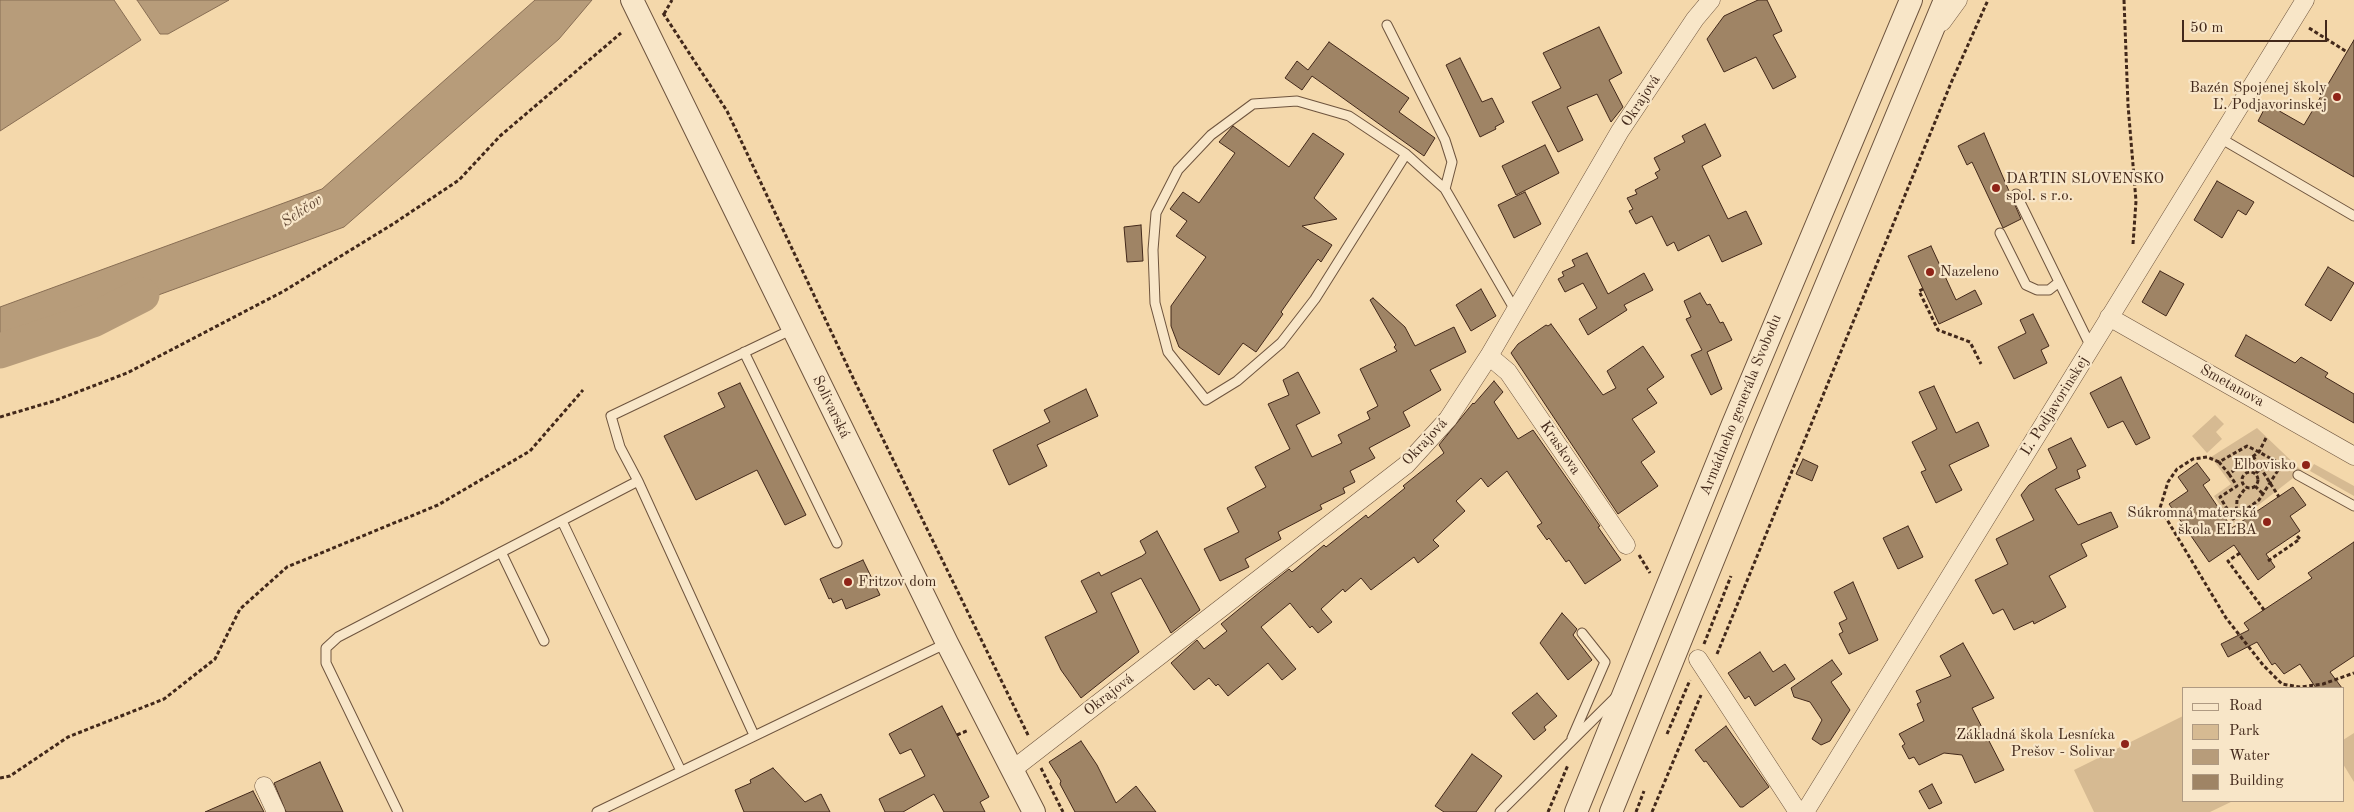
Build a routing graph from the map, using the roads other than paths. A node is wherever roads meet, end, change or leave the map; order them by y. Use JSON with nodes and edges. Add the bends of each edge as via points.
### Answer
{"nodes":[{"id":1,"x":1711,"y":0,"type":"edge"},
{"id":2,"x":1911,"y":0,"type":"edge"},
{"id":3,"x":1945,"y":0,"type":"edge"},
{"id":4,"x":1958,"y":0,"type":"edge"},
{"id":5,"x":2305,"y":0,"type":"edge"},
{"id":6,"x":642,"y":6,"type":"edge"},
{"id":7,"x":1387,"y":25,"type":"dead end"},
{"id":8,"x":1928,"y":41,"type":"junction"},
{"id":9,"x":2220,"y":138,"type":"junction"},
{"id":10,"x":1406,"y":154,"type":"junction"},
{"id":11,"x":1446,"y":189,"type":"junction"},
{"id":12,"x":2016,"y":194,"type":"dead end"},
{"id":13,"x":2354,"y":216,"type":"edge"},
{"id":14,"x":2000,"y":233,"type":"dead end"},
{"id":15,"x":2059,"y":282,"type":"junction"},
{"id":16,"x":1515,"y":310,"type":"junction"},
{"id":17,"x":2109,"y":317,"type":"junction"},
{"id":18,"x":793,"y":329,"type":"junction"},
{"id":19,"x":2091,"y":347,"type":"junction"},
{"id":20,"x":744,"y":352,"type":"junction"},
{"id":21,"x":1489,"y":356,"type":"junction"},
{"id":22,"x":2354,"y":456,"type":"edge"},
{"id":23,"x":2295,"y":472,"type":"road end"},
{"id":24,"x":638,"y":481,"type":"junction"},
{"id":25,"x":2354,"y":506,"type":"edge"},
{"id":26,"x":562,"y":521,"type":"junction"},
{"id":27,"x":836,"y":543,"type":"dead end"},
{"id":28,"x":1626,"y":545,"type":"dead end"},
{"id":29,"x":501,"y":552,"type":"junction"},
{"id":30,"x":1582,"y":633,"type":"dead end"},
{"id":31,"x":544,"y":641,"type":"dead end"},
{"id":32,"x":947,"y":642,"type":"junction"},
{"id":33,"x":1698,"y":659,"type":"road end"},
{"id":34,"x":1629,"y":684,"type":"junction"},
{"id":35,"x":754,"y":735,"type":"junction"},
{"id":36,"x":1570,"y":743,"type":"junction"},
{"id":37,"x":1012,"y":770,"type":"junction"},
{"id":38,"x":681,"y":771,"type":"junction"},
{"id":39,"x":264,"y":786,"type":"dead end"},
{"id":40,"x":276,"y":812,"type":"edge"},
{"id":41,"x":398,"y":812,"type":"edge"},
{"id":42,"x":597,"y":812,"type":"edge"},
{"id":43,"x":1034,"y":812,"type":"edge"},
{"id":44,"x":1500,"y":812,"type":"edge"},
{"id":45,"x":1576,"y":812,"type":"edge"},
{"id":46,"x":1611,"y":812,"type":"edge"},
{"id":47,"x":1798,"y":812,"type":"edge"},
{"id":48,"x":1805,"y":812,"type":"edge"}],
"edges":[{"from":1,"to":16,"type":"street","name":"Okrajová","via":[[1620,131]]},
{"from":2,"to":34,"type":"street","name":"Armádneho generála Svobodu","via":[[1733,424]]},
{"from":3,"to":8,"type":"street"},
{"from":4,"to":8,"type":"street"},
{"from":5,"to":9,"type":"street","name":"Ľ. Podjavorinskej"},
{"from":6,"to":18,"type":"street","name":"Solivarská"},
{"from":7,"to":11,"type":"lane","via":[[1445,140],[1452,162]]},
{"from":8,"to":46,"type":"street"},
{"from":9,"to":13,"type":"lane"},
{"from":9,"to":17,"type":"street","name":"Ľ. Podjavorinskej"},
{"from":10,"to":10,"type":"lane","via":[[1349,116],[1297,101],[1253,104],[1211,135],[1178,170],[1156,213],[1153,250],[1155,303],[1168,352],[1206,400],[1237,381],[1281,343],[1315,299]]},
{"from":10,"to":11,"type":"lane"},
{"from":11,"to":16,"type":"lane"},
{"from":12,"to":15,"type":"lane"},
{"from":14,"to":15,"type":"lane","via":[[2026,285],[2037,290],[2049,290]]},
{"from":15,"to":19,"type":"lane"},
{"from":16,"to":21,"type":"street","name":"Okrajová"},
{"from":17,"to":19,"type":"street","name":"Ľ. Podjavorinskej"},
{"from":17,"to":22,"type":"street","name":"Smetanova"},
{"from":18,"to":20,"type":"lane"},
{"from":18,"to":32,"type":"street","name":"Solivarská"},
{"from":19,"to":48,"type":"street","name":"Ľ. Podjavorinskej"},
{"from":20,"to":24,"type":"lane","via":[[612,416],[620,447]]},
{"from":20,"to":27,"type":"lane"},
{"from":21,"to":28,"type":"street","name":"Kraskova","via":[[1508,372]]},
{"from":21,"to":37,"type":"street","name":"Okrajová","via":[[1448,419],[1406,464]]},
{"from":23,"to":25,"type":"lane"},
{"from":24,"to":26,"type":"lane"},
{"from":24,"to":35,"type":"lane"},
{"from":26,"to":29,"type":"lane"},
{"from":26,"to":38,"type":"lane"},
{"from":29,"to":31,"type":"lane"},
{"from":29,"to":41,"type":"lane","via":[[338,637],[326,648],[326,664]]},
{"from":30,"to":36,"type":"lane","via":[[1605,662]]},
{"from":32,"to":35,"type":"lane"},
{"from":32,"to":37,"type":"street","name":"Solivarská"},
{"from":33,"to":47,"type":"street"},
{"from":34,"to":36,"type":"lane"},
{"from":34,"to":45,"type":"street","name":"Armádneho generála Svobodu"},
{"from":35,"to":38,"type":"lane"},
{"from":36,"to":44,"type":"lane"},
{"from":37,"to":43,"type":"street","name":"Solivarská"},
{"from":38,"to":42,"type":"lane"},
{"from":39,"to":40,"type":"street"}]}
